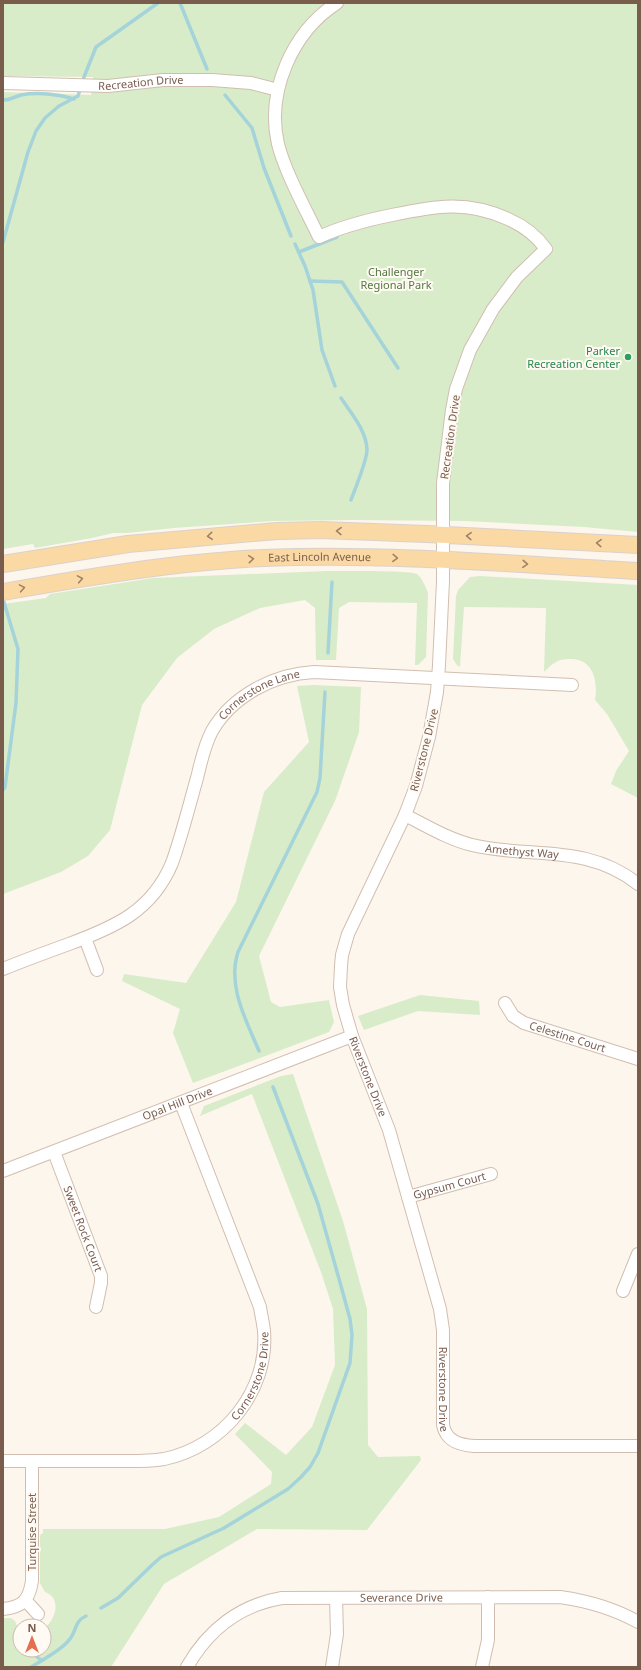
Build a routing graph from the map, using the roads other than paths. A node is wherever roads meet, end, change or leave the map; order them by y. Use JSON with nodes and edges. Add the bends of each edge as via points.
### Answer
{"nodes":[{"id":1,"x":337,"y":3,"type":"edge"},
{"id":2,"x":3,"y":83,"type":"edge"},
{"id":3,"x":278,"y":90,"type":"junction"},
{"id":4,"x":442,"y":535,"type":"junction"},
{"id":5,"x":638,"y":545,"type":"edge"},
{"id":6,"x":442,"y":560,"type":"junction"},
{"id":7,"x":3,"y":564,"type":"edge"},
{"id":8,"x":638,"y":570,"type":"edge"},
{"id":9,"x":3,"y":592,"type":"edge"},
{"id":10,"x":438,"y":678,"type":"junction"},
{"id":11,"x":572,"y":685,"type":"dead end"},
{"id":12,"x":405,"y":815,"type":"junction"},
{"id":13,"x":638,"y":884,"type":"edge"},
{"id":14,"x":85,"y":938,"type":"junction"},
{"id":15,"x":3,"y":969,"type":"edge"},
{"id":16,"x":97,"y":970,"type":"dead end"},
{"id":17,"x":505,"y":1004,"type":"dead end"},
{"id":18,"x":352,"y":1036,"type":"junction"},
{"id":19,"x":638,"y":1059,"type":"edge"},
{"id":20,"x":181,"y":1103,"type":"junction"},
{"id":21,"x":54,"y":1152,"type":"junction"},
{"id":22,"x":3,"y":1171,"type":"edge"},
{"id":23,"x":491,"y":1174,"type":"dead end"},
{"id":24,"x":408,"y":1197,"type":"junction"},
{"id":25,"x":638,"y":1254,"type":"edge"},
{"id":26,"x":623,"y":1291,"type":"dead end"},
{"id":27,"x":96,"y":1306,"type":"dead end"},
{"id":28,"x":638,"y":1446,"type":"edge"},
{"id":29,"x":32,"y":1461,"type":"junction"},
{"id":30,"x":3,"y":1462,"type":"edge"},
{"id":31,"x":488,"y":1597,"type":"junction"},
{"id":32,"x":336,"y":1598,"type":"junction"},
{"id":33,"x":26,"y":1601,"type":"junction"},
{"id":34,"x":3,"y":1609,"type":"edge"},
{"id":35,"x":38,"y":1614,"type":"dead end"},
{"id":36,"x":638,"y":1622,"type":"edge"},
{"id":37,"x":187,"y":1667,"type":"edge"},
{"id":38,"x":332,"y":1667,"type":"edge"},
{"id":39,"x":482,"y":1667,"type":"edge"}],
"edges":[{"from":1,"to":3,"type":"street","via":[[301,38],[288,59]]},
{"from":2,"to":3,"type":"street","name":"Recreation Drive","via":[[108,86],[163,80],[212,80],[251,83]]},
{"from":3,"to":4,"type":"street","name":"Recreation Drive","via":[[275,117],[278,145],[319,237],[347,225],[417,209],[462,206],[488,210],[517,223],[533,234],[546,249],[499,300],[481,330],[463,369],[451,417],[443,482]]},
{"from":5,"to":4,"type":"main road","one_way":true},
{"from":4,"to":6,"type":"street","name":"Riverstone Drive"},
{"from":4,"to":7,"type":"main road","one_way":true,"via":[[320,530],[277,531],[128,544]]},
{"from":6,"to":8,"type":"main road","name":"East Lincoln Avenue","one_way":true},
{"from":9,"to":6,"type":"main road","name":"East Lincoln Avenue","one_way":true,"via":[[171,566],[262,558],[366,557]]},
{"from":6,"to":10,"type":"street","name":"Riverstone Drive"},
{"from":10,"to":11,"type":"street","name":"Cornerstone Lane"},
{"from":10,"to":12,"type":"street","name":"Riverstone Drive","via":[[429,737]]},
{"from":10,"to":14,"type":"street","name":"Cornerstone Lane","via":[[305,672],[274,680],[252,692],[225,714],[208,739],[177,851],[159,888],[146,903],[126,919]]},
{"from":12,"to":13,"type":"street","name":"Amethyst Way","via":[[444,835],[471,845],[562,854],[598,862]]},
{"from":12,"to":18,"type":"street","name":"Riverstone Drive","via":[[354,921],[342,955],[340,996]]},
{"from":14,"to":15,"type":"street","name":"Cornerstone Lane"},
{"from":14,"to":16,"type":"street"},
{"from":17,"to":19,"type":"street","name":"Celestine Court","via":[[512,1016],[524,1023]]},
{"from":18,"to":20,"type":"street","name":"Opal Hill Drive"},
{"from":18,"to":24,"type":"street","name":"Riverstone Drive","via":[[389,1130]]},
{"from":20,"to":21,"type":"street","name":"Opal Hill Drive"},
{"from":20,"to":29,"type":"street","name":"Cornerstone Drive","via":[[260,1306],[264,1339],[254,1386],[246,1403],[226,1426],[195,1448],[175,1456],[144,1461]]},
{"from":21,"to":22,"type":"street","name":"Opal Hill Drive"},
{"from":21,"to":27,"type":"street","name":"Sweet Rock Court","via":[[101,1276]]},
{"from":23,"to":24,"type":"street","name":"Gypsum Court"},
{"from":24,"to":28,"type":"street","name":"Riverstone Drive","via":[[442,1319],[443,1425],[450,1440],[464,1446]]},
{"from":25,"to":26,"type":"street"},
{"from":29,"to":30,"type":"street","name":"Cornerstone Drive"},
{"from":29,"to":33,"type":"street","name":"Turquise Street","via":[[32,1580]]},
{"from":31,"to":32,"type":"street","name":"Severance Drive"},
{"from":31,"to":36,"type":"street","name":"Severance Drive","via":[[560,1597],[584,1601],[618,1612]]},
{"from":31,"to":39,"type":"street","via":[[488,1640]]},
{"from":32,"to":37,"type":"street","name":"Severance Drive","via":[[282,1598],[260,1603],[242,1611],[208,1637]]},
{"from":32,"to":38,"type":"street","via":[[337,1634]]},
{"from":33,"to":34,"type":"street","via":[[16,1607]]},
{"from":33,"to":35,"type":"street"}]}
